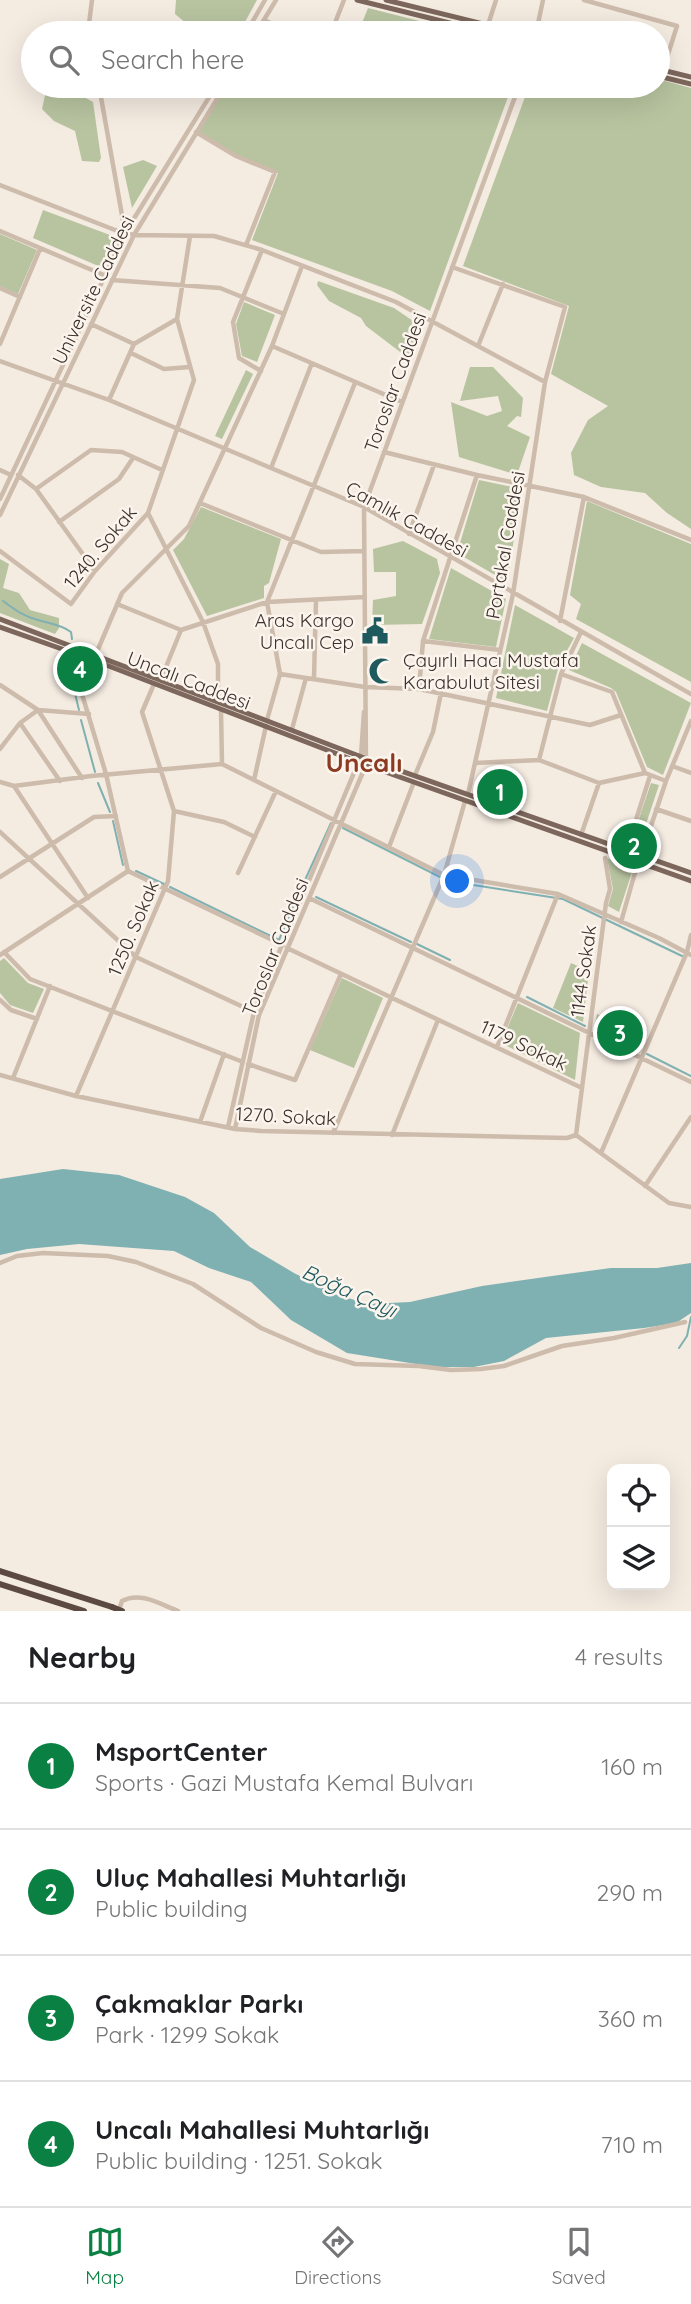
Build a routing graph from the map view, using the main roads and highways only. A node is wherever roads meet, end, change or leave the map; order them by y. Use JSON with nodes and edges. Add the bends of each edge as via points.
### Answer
{"nodes":[{"id":1,"x":357,"y":0,"type":"edge"},
{"id":2,"x":386,"y":0,"type":"edge"},
{"id":3,"x":402,"y":2,"type":"edge"},
{"id":4,"x":442,"y":21,"type":"edge"},
{"id":5,"x":473,"y":21,"type":"edge"},
{"id":6,"x":670,"y":71,"type":"edge"},
{"id":7,"x":691,"y":76,"type":"edge"},
{"id":8,"x":670,"y":79,"type":"edge"},
{"id":9,"x":691,"y":84,"type":"edge"},
{"id":10,"x":0,"y":619,"type":"edge"},
{"id":11,"x":0,"y":627,"type":"edge"},
{"id":12,"x":94,"y":657,"type":"junction"},
{"id":13,"x":267,"y":723,"type":"junction"},
{"id":14,"x":364,"y":761,"type":"junction"},
{"id":15,"x":467,"y":798,"type":"junction"},
{"id":16,"x":639,"y":859,"type":"junction"},
{"id":17,"x":691,"y":873,"type":"edge"},
{"id":18,"x":691,"y":881,"type":"edge"},
{"id":19,"x":0,"y":1572,"type":"edge"},
{"id":20,"x":0,"y":1584,"type":"edge"},
{"id":21,"x":117,"y":1610,"type":"edge"},
{"id":22,"x":84,"y":1611,"type":"edge"}],
"edges":[{"from":1,"to":4,"type":"main road"},
{"from":2,"to":3,"type":"main road"},
{"from":3,"to":5,"type":"main road"},
{"from":6,"to":7,"type":"main road"},
{"from":8,"to":9,"type":"main road"},
{"from":10,"to":12,"type":"main road","name":"Uncalı Caddesi"},
{"from":11,"to":12,"type":"main road","name":"Uncalı Caddesi"},
{"from":12,"to":13,"type":"main road","name":"Uncalı Caddesi"},
{"from":12,"to":13,"type":"main road","name":"Uncalı Caddesi","via":[[220,710]]},
{"from":13,"to":14,"type":"main road","name":"Uncalı Caddesi"},
{"from":13,"to":14,"type":"main road","name":"Uncalı Caddesi","via":[[292,729]]},
{"from":14,"to":15,"type":"main road"},
{"from":15,"to":16,"type":"main road"},
{"from":15,"to":16,"type":"main road"},
{"from":16,"to":17,"type":"main road"},
{"from":16,"to":18,"type":"main road"},
{"from":19,"to":21,"type":"highway"},
{"from":20,"to":22,"type":"highway"}]}
